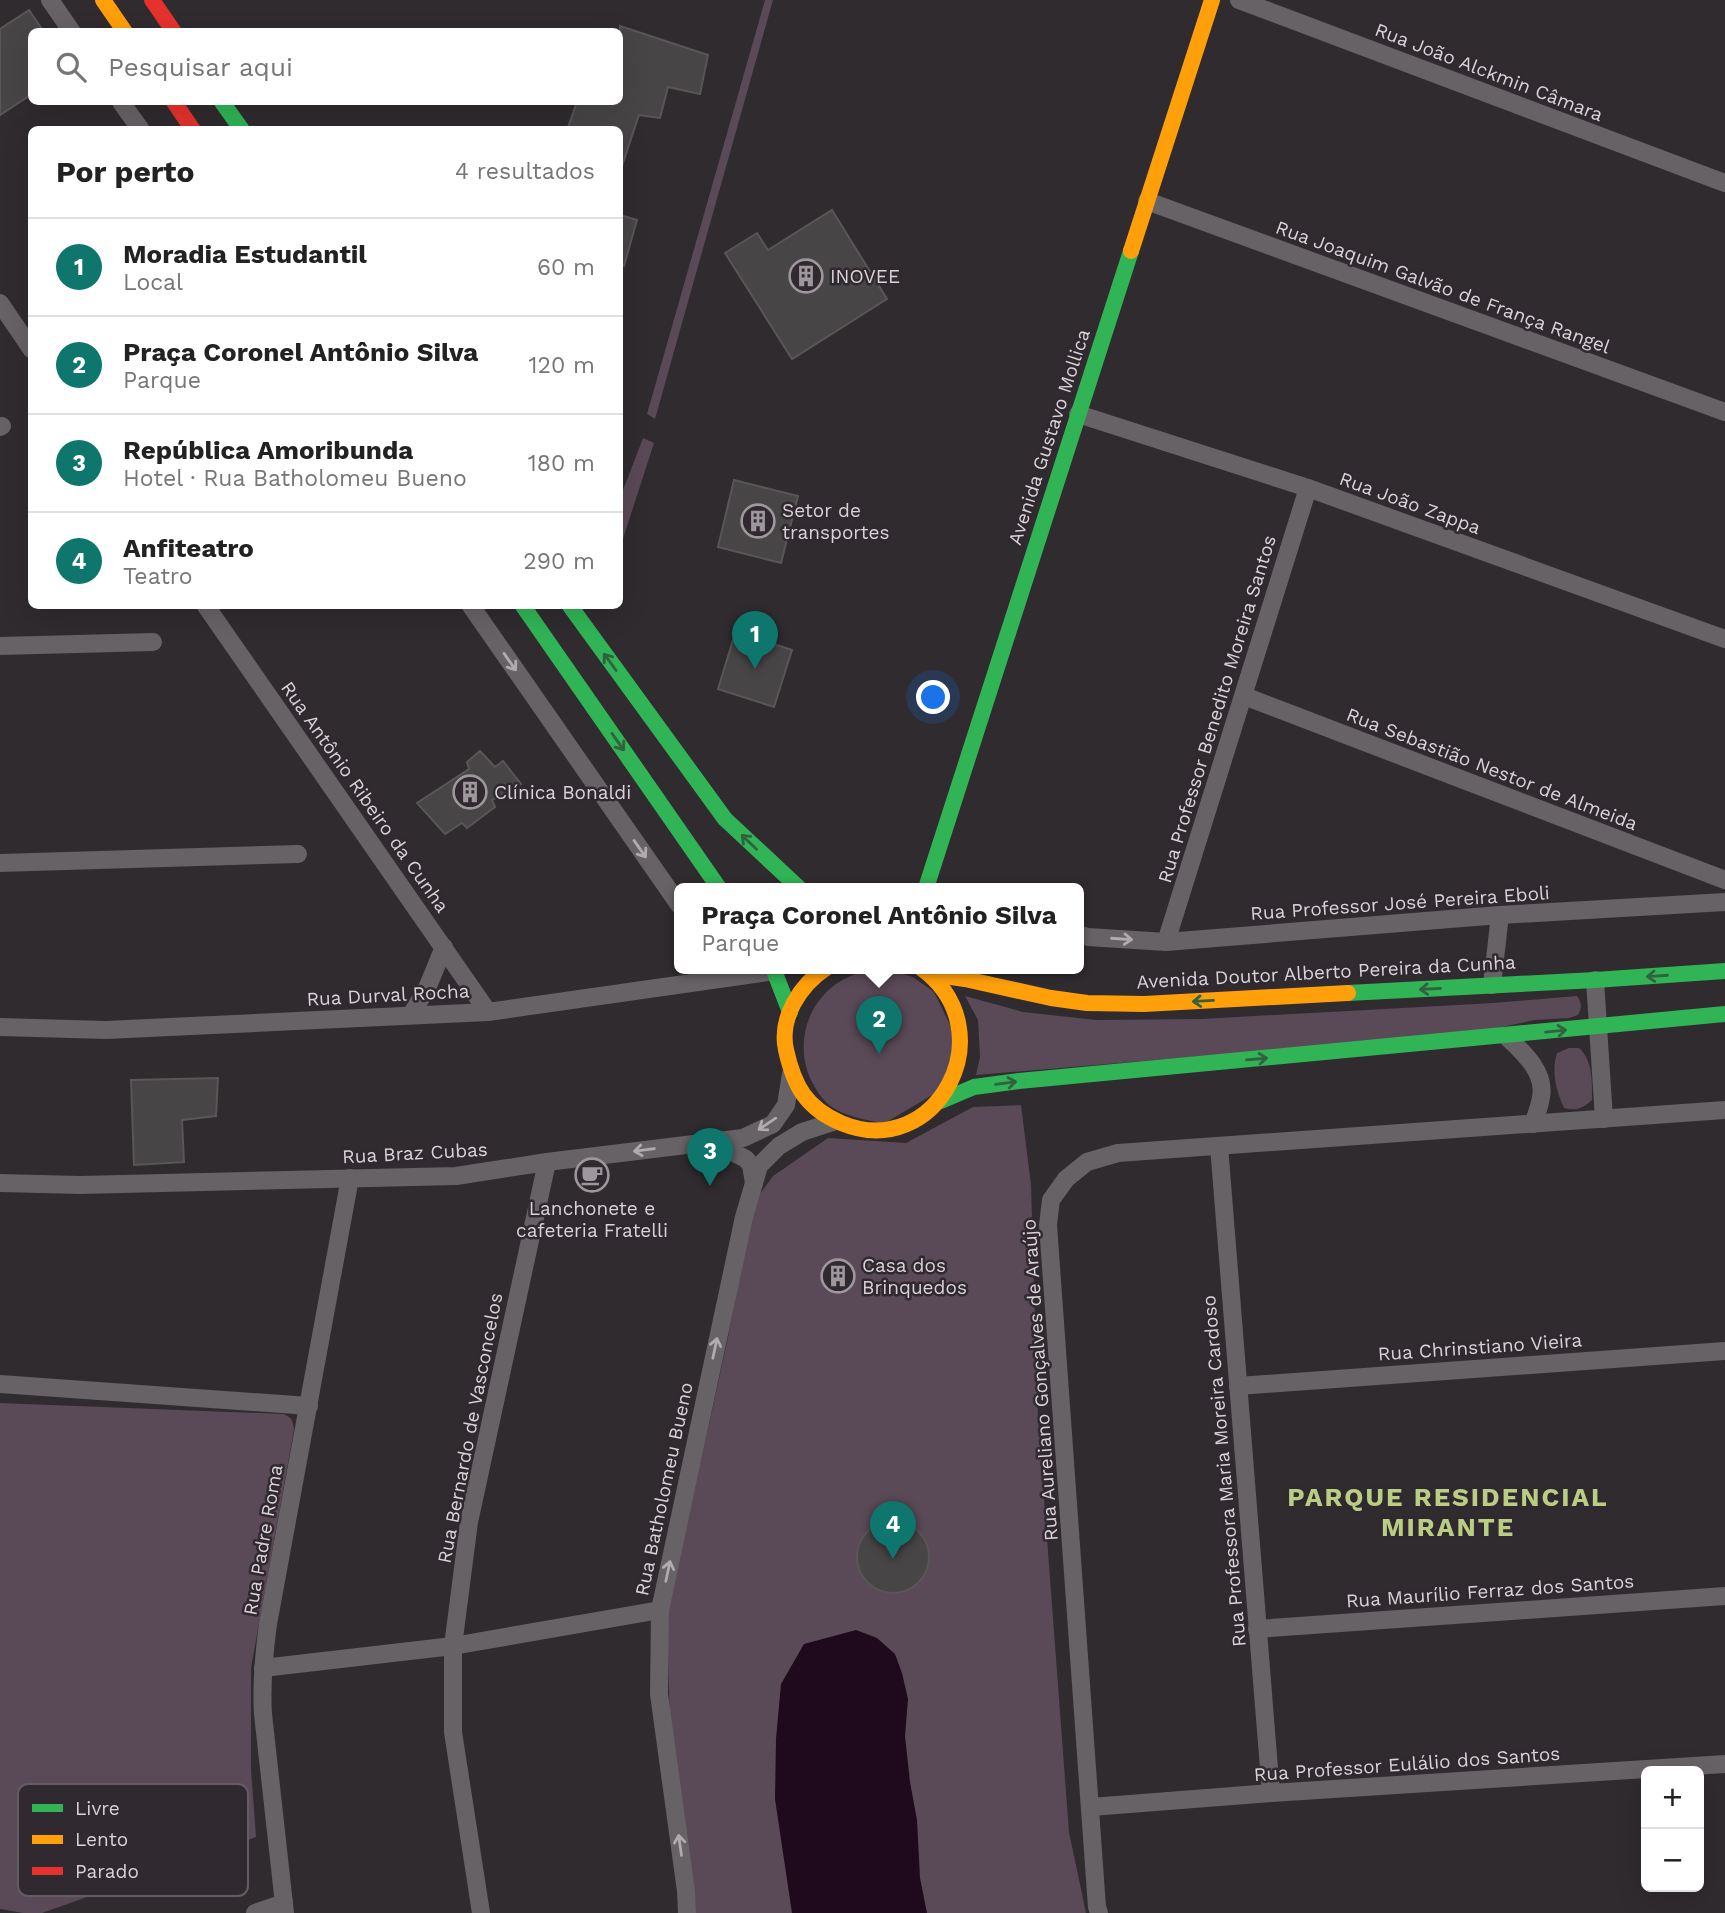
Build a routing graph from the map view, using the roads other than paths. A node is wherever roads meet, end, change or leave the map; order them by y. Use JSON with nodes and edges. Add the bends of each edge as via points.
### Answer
{"nodes":[{"id":1,"x":50,"y":0,"type":"edge"},
{"id":2,"x":103,"y":0,"type":"edge"},
{"id":3,"x":152,"y":0,"type":"edge"},
{"id":4,"x":1212,"y":0,"type":"edge"},
{"id":5,"x":1239,"y":0,"type":"edge"},
{"id":6,"x":69,"y":28,"type":"edge"},
{"id":7,"x":122,"y":28,"type":"edge"},
{"id":8,"x":171,"y":28,"type":"edge"},
{"id":9,"x":123,"y":105,"type":"edge"},
{"id":10,"x":176,"y":105,"type":"edge"},
{"id":11,"x":224,"y":105,"type":"edge"},
{"id":12,"x":138,"y":126,"type":"edge"},
{"id":13,"x":190,"y":126,"type":"edge"},
{"id":14,"x":239,"y":126,"type":"edge"},
{"id":15,"x":1725,"y":183,"type":"edge"},
{"id":16,"x":1147,"y":201,"type":"junction"},
{"id":17,"x":0,"y":303,"type":"edge"},
{"id":18,"x":28,"y":344,"type":"edge"},
{"id":19,"x":1725,"y":412,"type":"edge"},
{"id":20,"x":1078,"y":414,"type":"junction"},
{"id":21,"x":1308,"y":488,"type":"junction"},
{"id":22,"x":208,"y":609,"type":"edge"},
{"id":23,"x":473,"y":609,"type":"edge"},
{"id":24,"x":525,"y":609,"type":"edge"},
{"id":25,"x":572,"y":609,"type":"edge"},
{"id":26,"x":1725,"y":639,"type":"edge"},
{"id":27,"x":153,"y":642,"type":"dead end"},
{"id":28,"x":0,"y":646,"type":"edge"},
{"id":29,"x":1244,"y":696,"type":"junction"},
{"id":30,"x":298,"y":854,"type":"dead end"},
{"id":31,"x":0,"y":863,"type":"edge"},
{"id":32,"x":1725,"y":880,"type":"edge"},
{"id":33,"x":716,"y":883,"type":"edge"},
{"id":34,"x":794,"y":883,"type":"edge"},
{"id":35,"x":929,"y":883,"type":"edge"},
{"id":36,"x":674,"y":897,"type":"edge"},
{"id":37,"x":1725,"y":902,"type":"edge"},
{"id":38,"x":1500,"y":915,"type":"junction"},
{"id":39,"x":1084,"y":936,"type":"edge"},
{"id":40,"x":1167,"y":942,"type":"junction"},
{"id":41,"x":444,"y":947,"type":"junction"},
{"id":42,"x":1725,"y":971,"type":"edge"},
{"id":43,"x":719,"y":974,"type":"edge"},
{"id":44,"x":776,"y":974,"type":"edge"},
{"id":45,"x":817,"y":974,"type":"edge"},
{"id":46,"x":928,"y":974,"type":"edge"},
{"id":47,"x":940,"y":974,"type":"edge"},
{"id":48,"x":1595,"y":980,"type":"junction"},
{"id":49,"x":1492,"y":985,"type":"junction"},
{"id":50,"x":488,"y":1012,"type":"junction"},
{"id":51,"x":790,"y":1012,"type":"junction"},
{"id":52,"x":1725,"y":1014,"type":"edge"},
{"id":53,"x":411,"y":1015,"type":"junction"},
{"id":54,"x":0,"y":1027,"type":"edge"},
{"id":55,"x":1598,"y":1027,"type":"junction"},
{"id":56,"x":1506,"y":1036,"type":"junction"},
{"id":57,"x":790,"y":1074,"type":"junction"},
{"id":58,"x":941,"y":1101,"type":"junction"},
{"id":59,"x":1725,"y":1110,"type":"edge"},
{"id":60,"x":1604,"y":1119,"type":"junction"},
{"id":61,"x":833,"y":1122,"type":"junction"},
{"id":62,"x":1533,"y":1124,"type":"junction"},
{"id":63,"x":712,"y":1141,"type":"junction"},
{"id":64,"x":1219,"y":1146,"type":"junction"},
{"id":65,"x":547,"y":1162,"type":"junction"},
{"id":66,"x":350,"y":1178,"type":"junction"},
{"id":67,"x":0,"y":1183,"type":"edge"},
{"id":68,"x":754,"y":1183,"type":"junction"},
{"id":69,"x":1725,"y":1351,"type":"edge"},
{"id":70,"x":0,"y":1384,"type":"edge"},
{"id":71,"x":1238,"y":1385,"type":"junction"},
{"id":72,"x":309,"y":1406,"type":"junction"},
{"id":73,"x":1725,"y":1596,"type":"edge"},
{"id":74,"x":660,"y":1610,"type":"junction"},
{"id":75,"x":1257,"y":1629,"type":"junction"},
{"id":76,"x":453,"y":1646,"type":"junction"},
{"id":77,"x":263,"y":1668,"type":"junction"},
{"id":78,"x":1725,"y":1764,"type":"edge"},
{"id":79,"x":1271,"y":1793,"type":"junction"},
{"id":80,"x":1091,"y":1807,"type":"junction"},
{"id":81,"x":284,"y":1908,"type":"edge"},
{"id":82,"x":255,"y":1913,"type":"edge"},
{"id":83,"x":481,"y":1913,"type":"edge"},
{"id":84,"x":687,"y":1913,"type":"edge"},
{"id":85,"x":1099,"y":1913,"type":"edge"}],
"edges":[{"from":1,"to":6,"type":"street"},
{"from":2,"to":7,"type":"main road"},
{"from":3,"to":8,"type":"main road"},
{"from":4,"to":16,"type":"main road","name":"Avenida Gustavo Mollica"},
{"from":5,"to":15,"type":"street","name":"Rua João Alckmin Câmara"},
{"from":9,"to":12,"type":"street"},
{"from":10,"to":13,"type":"main road"},
{"from":11,"to":14,"type":"main road"},
{"from":16,"to":19,"type":"street","name":"Rua Joaquim Galvão de França Rangel"},
{"from":16,"to":20,"type":"main road","name":"Avenida Gustavo Mollica"},
{"from":17,"to":18,"type":"street"},
{"from":20,"to":21,"type":"street","name":"Rua João Zappa"},
{"from":20,"to":35,"type":"main road","name":"Avenida Gustavo Mollica"},
{"from":21,"to":26,"type":"street","name":"Rua João Zappa"},
{"from":21,"to":29,"type":"street","name":"Rua Professor Benedito Moreira Santos"},
{"from":22,"to":41,"type":"street","name":"Rua Antônio Ribeiro da Cunha"},
{"from":23,"to":36,"type":"street","one_way":true},
{"from":24,"to":33,"type":"main road","one_way":true},
{"from":34,"to":25,"type":"main road","one_way":true,"via":[[726,820]]},
{"from":27,"to":28,"type":"street"},
{"from":29,"to":32,"type":"street","name":"Rua Sebastião Nestor de Almeida"},
{"from":29,"to":40,"type":"street","name":"Rua Professor Benedito Moreira Santos"},
{"from":30,"to":31,"type":"street"},
{"from":37,"to":38,"type":"street","name":"Rua Professor José Pereira Eboli"},
{"from":38,"to":40,"type":"street","name":"Rua Professor José Pereira Eboli"},
{"from":38,"to":49,"type":"street"},
{"from":39,"to":40,"type":"street","name":"Rua Professor José Pereira Eboli","one_way":true},
{"from":41,"to":50,"type":"street","name":"Rua Antônio Ribeiro da Cunha"},
{"from":41,"to":53,"type":"street"},
{"from":42,"to":48,"type":"main road","name":"Avenida Doutor Alberto Pereira da Cunha","one_way":true},
{"from":43,"to":50,"type":"street","name":"Rua Durval Rocha"},
{"from":44,"to":51,"type":"main road"},
{"from":45,"to":51,"type":"main road","via":[[803,987]]},
{"from":46,"to":58,"type":"main road","via":[[956,1010],[962,1041],[957,1073]]},
{"from":49,"to":47,"type":"main road","name":"Avenida Doutor Alberto Pereira da Cunha","one_way":true,"via":[[1144,1004],[1071,1002]]},
{"from":48,"to":49,"type":"main road","name":"Avenida Doutor Alberto Pereira da Cunha"},
{"from":48,"to":55,"type":"street"},
{"from":50,"to":53,"type":"street","name":"Rua Durval Rocha"},
{"from":51,"to":57,"type":"main road","via":[[785,1043]]},
{"from":52,"to":55,"type":"main road"},
{"from":53,"to":54,"type":"street","name":"Rua Durval Rocha","via":[[106,1030]]},
{"from":56,"to":55,"type":"main road","one_way":true},
{"from":55,"to":60,"type":"street"},
{"from":58,"to":56,"type":"main road","one_way":true,"via":[[974,1087],[1020,1081]]},
{"from":56,"to":62,"type":"street","via":[[1537,1073],[1542,1094]]},
{"from":57,"to":61,"type":"main road","via":[[806,1100]]},
{"from":57,"to":63,"type":"street","name":"Rua Braz Cubas","one_way":true,"via":[[786,1105],[773,1124],[743,1138]]},
{"from":58,"to":61,"type":"main road","via":[[919,1119],[894,1129],[864,1131]]},
{"from":59,"to":60,"type":"street","name":"Rua Aureliano Gonçalves de Araújo"},
{"from":60,"to":62,"type":"street","name":"Rua Aureliano Gonçalves de Araújo"},
{"from":61,"to":68,"type":"street","name":"Rua Batholomeu Bueno","via":[[779,1146],[759,1166]]},
{"from":62,"to":64,"type":"street","name":"Rua Aureliano Gonçalves de Araújo"},
{"from":63,"to":65,"type":"street","name":"Rua Braz Cubas","one_way":true},
{"from":63,"to":68,"type":"street","via":[[746,1159]]},
{"from":64,"to":71,"type":"street","name":"Rua Professora Maria Moreira Cardoso"},
{"from":64,"to":80,"type":"street","name":"Rua Aureliano Gonçalves de Araújo","via":[[1118,1153],[1087,1162],[1066,1179],[1051,1200],[1048,1225]]},
{"from":65,"to":66,"type":"street","name":"Rua Braz Cubas","via":[[456,1176]]},
{"from":65,"to":76,"type":"street","name":"Rua Bernardo de Vasconcelos","via":[[469,1521]]},
{"from":66,"to":67,"type":"street","name":"Rua Braz Cubas"},
{"from":66,"to":72,"type":"street","name":"Rua Padre Roma"},
{"from":74,"to":68,"type":"street","name":"Rua Batholomeu Bueno","one_way":true},
{"from":69,"to":71,"type":"street","name":"Rua Chrinstiano Vieira"},
{"from":70,"to":72,"type":"street"},
{"from":71,"to":75,"type":"street","name":"Rua Professora Maria Moreira Cardoso"},
{"from":72,"to":77,"type":"street","name":"Rua Padre Roma"},
{"from":73,"to":75,"type":"street","name":"Rua Maurílio Ferraz dos Santos"},
{"from":74,"to":76,"type":"street"},
{"from":84,"to":74,"type":"street","name":"Rua Batholomeu Bueno","one_way":true,"via":[[659,1694]]},
{"from":75,"to":79,"type":"street","name":"Rua Professora Maria Moreira Cardoso"},
{"from":76,"to":77,"type":"street"},
{"from":76,"to":83,"type":"street","name":"Rua Bernardo de Vasconcelos","via":[[453,1732]]},
{"from":77,"to":81,"type":"street","name":"Rua Padre Roma","via":[[263,1714]]},
{"from":78,"to":79,"type":"street","name":"Rua Professor Eulálio dos Santos"},
{"from":79,"to":80,"type":"street","name":"Rua Professor Eulálio dos Santos"},
{"from":80,"to":85,"type":"street","name":"Rua Aureliano Gonçalves de Araújo"},
{"from":81,"to":82,"type":"street"}]}
